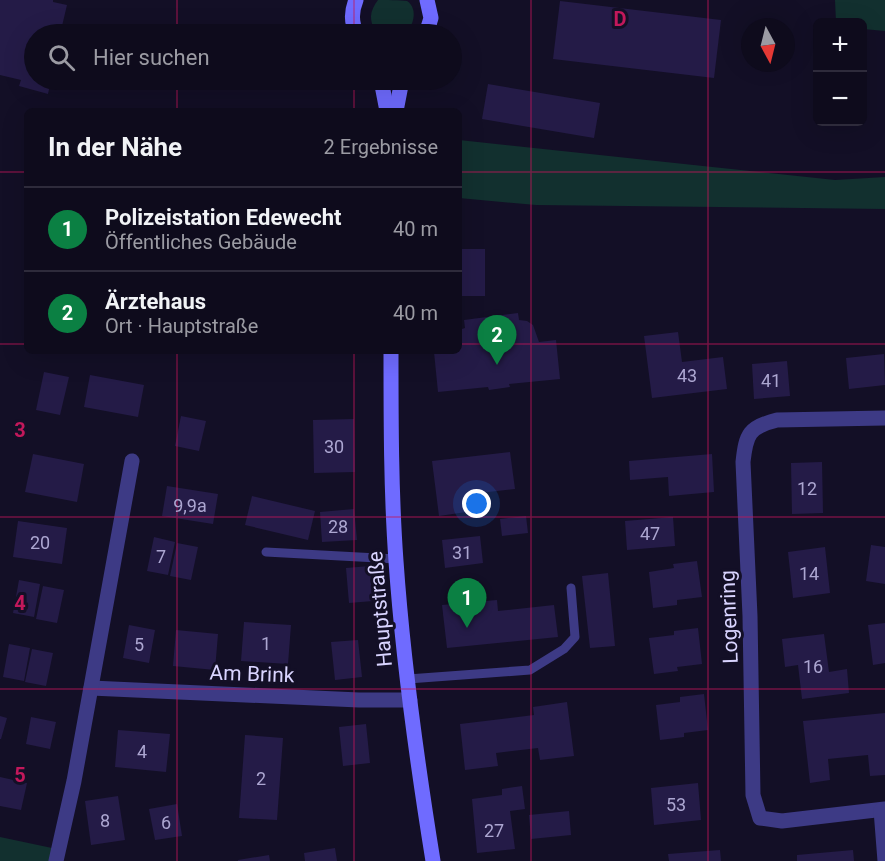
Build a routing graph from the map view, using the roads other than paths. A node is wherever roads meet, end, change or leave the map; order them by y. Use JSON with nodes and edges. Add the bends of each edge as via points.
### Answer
{"nodes":[{"id":1,"x":427,"y":0,"type":"edge"},
{"id":2,"x":354,"y":1,"type":"edge"},
{"id":3,"x":353,"y":24,"type":"edge"},
{"id":4,"x":429,"y":24,"type":"edge"},
{"id":5,"x":383,"y":90,"type":"edge"},
{"id":6,"x":400,"y":90,"type":"edge"},
{"id":7,"x":386,"y":108,"type":"edge"},
{"id":8,"x":397,"y":108,"type":"edge"},
{"id":9,"x":391,"y":354,"type":"edge"},
{"id":10,"x":885,"y":418,"type":"edge"},
{"id":11,"x":132,"y":461,"type":"dead end"},
{"id":12,"x":266,"y":552,"type":"dead end"},
{"id":13,"x":396,"y":559,"type":"junction"},
{"id":14,"x":571,"y":588,"type":"dead end"},
{"id":15,"x":408,"y":679,"type":"junction"},
{"id":16,"x":91,"y":688,"type":"junction"},
{"id":17,"x":410,"y":700,"type":"junction"},
{"id":18,"x":883,"y":809,"type":"edge"},
{"id":19,"x":56,"y":861,"type":"edge"},
{"id":20,"x":434,"y":861,"type":"edge"},
{"id":21,"x":885,"y":861,"type":"edge"}],
"edges":[{"from":1,"to":4,"type":"main road"},
{"from":2,"to":3,"type":"main road"},
{"from":5,"to":7,"type":"main road"},
{"from":6,"to":8,"type":"main road"},
{"from":9,"to":13,"type":"main road","name":"Hauptstraße"},
{"from":10,"to":18,"type":"street","name":"Logenring","via":[[777,420],[763,424],[751,430],[743,462],[753,795],[760,818],[782,821]]},
{"from":11,"to":16,"type":"street"},
{"from":12,"to":13,"type":"lane"},
{"from":13,"to":15,"type":"main road","name":"Hauptstraße"},
{"from":14,"to":15,"type":"lane","via":[[575,638],[564,650],[530,670]]},
{"from":15,"to":17,"type":"main road","name":"Hauptstraße"},
{"from":16,"to":17,"type":"street","name":"Am Brink"},
{"from":16,"to":19,"type":"street"},
{"from":17,"to":20,"type":"main road","name":"Hauptstraße"},
{"from":18,"to":21,"type":"street","name":"Logenring"}]}
